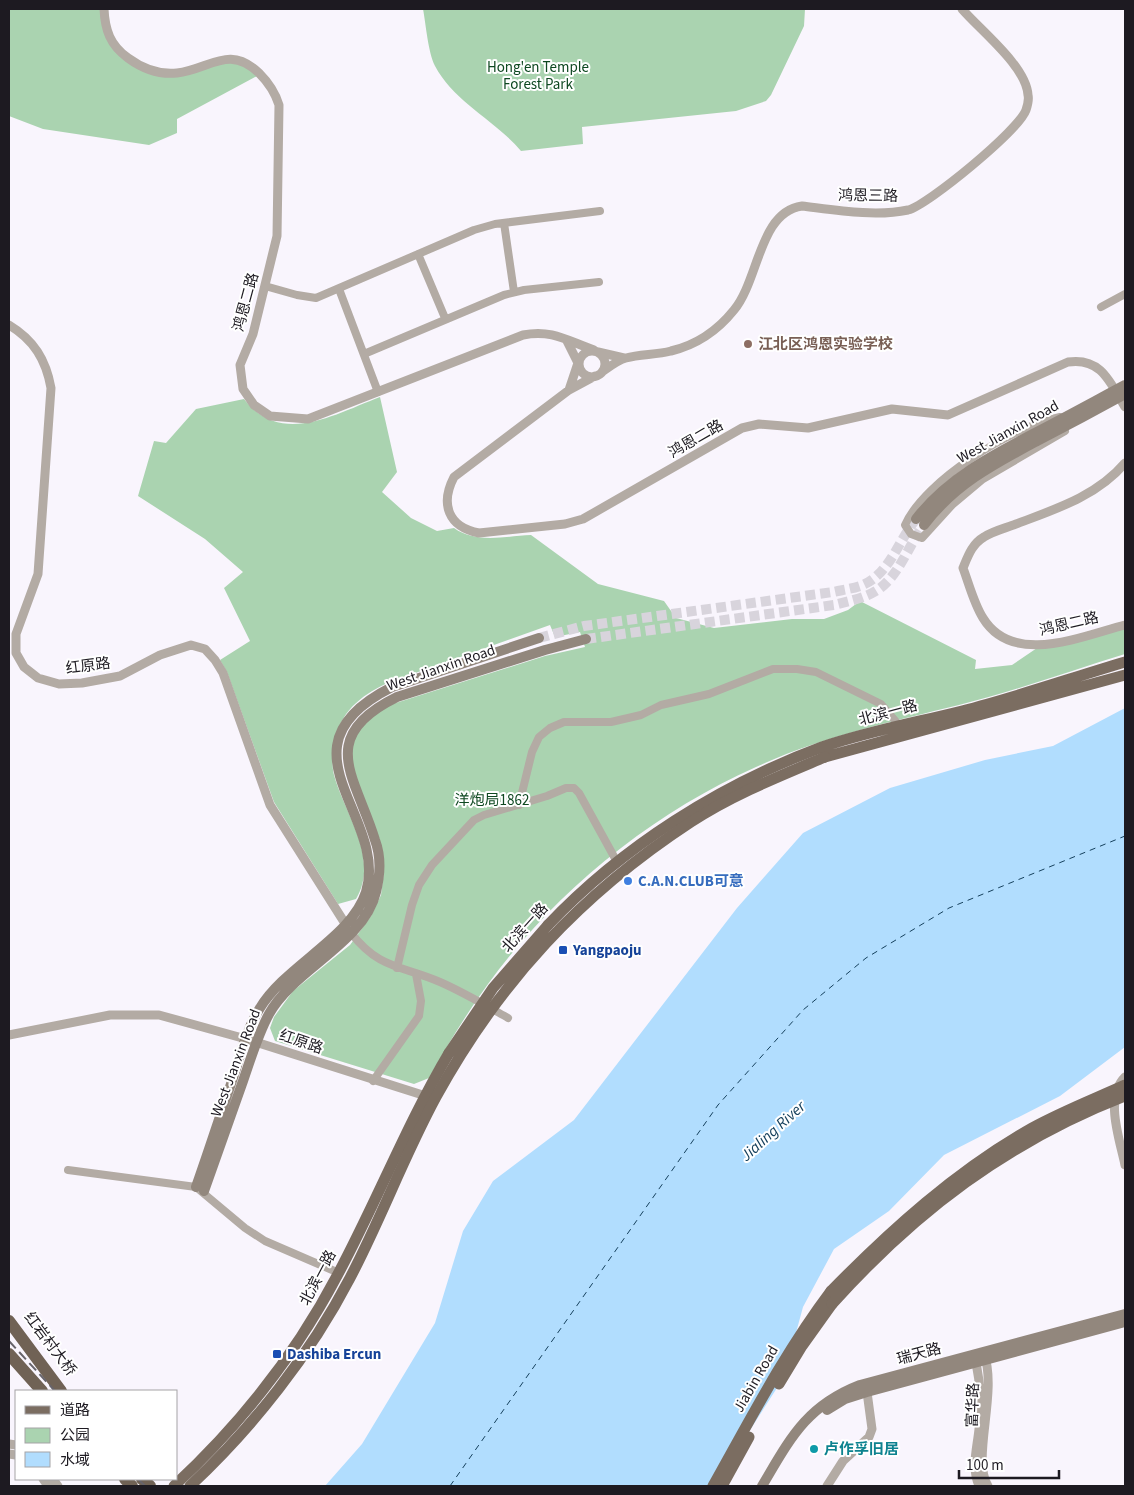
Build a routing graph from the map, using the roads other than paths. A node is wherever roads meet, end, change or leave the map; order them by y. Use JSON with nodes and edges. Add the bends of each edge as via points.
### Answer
{"nodes":[{"id":1,"x":104,"y":9,"type":"edge"},
{"id":2,"x":962,"y":9,"type":"edge"},
{"id":3,"x":600,"y":211,"type":"dead end"},
{"id":4,"x":504,"y":223,"type":"junction"},
{"id":5,"x":418,"y":254,"type":"junction"},
{"id":6,"x":599,"y":282,"type":"dead end"},
{"id":7,"x":265,"y":286,"type":"junction"},
{"id":8,"x":339,"y":289,"type":"junction"},
{"id":9,"x":514,"y":292,"type":"junction"},
{"id":10,"x":1125,"y":294,"type":"edge"},
{"id":11,"x":1101,"y":307,"type":"dead end"},
{"id":12,"x":445,"y":318,"type":"junction"},
{"id":13,"x":9,"y":326,"type":"edge"},
{"id":14,"x":568,"y":341,"type":"junction"},
{"id":15,"x":596,"y":351,"type":"junction"},
{"id":16,"x":364,"y":354,"type":"junction"},
{"id":17,"x":624,"y":358,"type":"junction"},
{"id":18,"x":578,"y":363,"type":"junction"},
{"id":19,"x":599,"y":374,"type":"junction"},
{"id":20,"x":1125,"y":385,"type":"edge"},
{"id":21,"x":569,"y":390,"type":"junction"},
{"id":22,"x":378,"y":392,"type":"junction"},
{"id":23,"x":1120,"y":394,"type":"edge"},
{"id":24,"x":1125,"y":407,"type":"edge"},
{"id":25,"x":1087,"y":414,"type":"junction"},
{"id":26,"x":1067,"y":416,"type":"junction"},
{"id":27,"x":1125,"y":463,"type":"edge"},
{"id":28,"x":1125,"y":625,"type":"edge"},
{"id":29,"x":539,"y":638,"type":"tunnel mouth"},
{"id":30,"x":586,"y":639,"type":"tunnel mouth"},
{"id":31,"x":1125,"y":662,"type":"edge"},
{"id":32,"x":1125,"y":675,"type":"edge"},
{"id":33,"x":898,"y":724,"type":"junction"},
{"id":34,"x":519,"y":804,"type":"junction"},
{"id":35,"x":617,"y":862,"type":"junction"},
{"id":36,"x":348,"y":929,"type":"junction"},
{"id":37,"x":397,"y":968,"type":"junction"},
{"id":38,"x":416,"y":974,"type":"junction"},
{"id":39,"x":508,"y":1018,"type":"dead end"},
{"id":40,"x":9,"y":1035,"type":"edge"},
{"id":41,"x":246,"y":1038,"type":"junction"},
{"id":42,"x":257,"y":1042,"type":"junction"},
{"id":43,"x":1125,"y":1077,"type":"edge"},
{"id":44,"x":373,"y":1081,"type":"junction"},
{"id":45,"x":1125,"y":1086,"type":"edge"},
{"id":46,"x":1125,"y":1096,"type":"edge"},
{"id":47,"x":430,"y":1097,"type":"junction"},
{"id":48,"x":1115,"y":1113,"type":"junction"},
{"id":49,"x":1125,"y":1124,"type":"edge"},
{"id":50,"x":1125,"y":1165,"type":"edge"},
{"id":51,"x":68,"y":1170,"type":"dead end"},
{"id":52,"x":200,"y":1189,"type":"junction"},
{"id":53,"x":339,"y":1273,"type":"junction"},
{"id":54,"x":9,"y":1310,"type":"edge"},
{"id":55,"x":1125,"y":1314,"type":"edge"},
{"id":56,"x":9,"y":1319,"type":"edge"},
{"id":57,"x":1125,"y":1322,"type":"edge"},
{"id":58,"x":9,"y":1336,"type":"edge"},
{"id":59,"x":9,"y":1355,"type":"edge"},
{"id":60,"x":980,"y":1358,"type":"junction"},
{"id":61,"x":40,"y":1365,"type":"junction"},
{"id":62,"x":41,"y":1390,"type":"edge"},
{"id":63,"x":61,"y":1390,"type":"edge"},
{"id":64,"x":61,"y":1390,"type":"edge"},
{"id":65,"x":61,"y":1390,"type":"edge"},
{"id":66,"x":867,"y":1392,"type":"junction"},
{"id":67,"x":174,"y":1486,"type":"edge"},
{"id":68,"x":190,"y":1486,"type":"edge"},
{"id":69,"x":713,"y":1486,"type":"edge"},
{"id":70,"x":722,"y":1486,"type":"edge"},
{"id":71,"x":762,"y":1486,"type":"edge"},
{"id":72,"x":769,"y":1486,"type":"edge"},
{"id":73,"x":827,"y":1486,"type":"edge"},
{"id":74,"x":978,"y":1486,"type":"edge"},
{"id":75,"x":988,"y":1486,"type":"edge"}],
"edges":[{"from":1,"to":7,"type":"street","name":"鸿恩二路","via":[[105,23],[115,48],[142,69],[178,73],[229,59],[241,60],[261,75],[276,94],[279,105],[277,236]]},
{"from":2,"to":17,"type":"street","name":"鸿恩三路","via":[[1019,70],[1028,95],[1026,111],[1011,131],[928,200],[910,209],[889,213],[802,206],[783,212],[770,229],[746,293],[721,324],[688,346]]},
{"from":3,"to":4,"type":"street"},
{"from":4,"to":5,"type":"street","via":[[474,230]]},
{"from":4,"to":9,"type":"street"},
{"from":5,"to":8,"type":"street"},
{"from":5,"to":12,"type":"street"},
{"from":6,"to":9,"type":"street"},
{"from":7,"to":8,"type":"street","via":[[316,298]]},
{"from":7,"to":22,"type":"street","name":"鸿恩二路","via":[[253,334],[240,365],[243,389],[254,405],[270,416],[308,418]]},
{"from":8,"to":16,"type":"street"},
{"from":9,"to":12,"type":"street"},
{"from":10,"to":11,"type":"street"},
{"from":12,"to":16,"type":"street"},
{"from":13,"to":36,"type":"street","name":"红原路","via":[[41,354],[51,388],[38,574],[16,634],[16,653],[24,667],[38,678],[59,684],[120,676],[160,654],[191,645],[205,650],[223,673],[270,804]]},
{"from":14,"to":15,"type":"street","name":"鸿恩二路"},
{"from":14,"to":18,"type":"street"},
{"from":14,"to":22,"type":"street","name":"鸿恩二路","via":[[539,332],[524,335]]},
{"from":15,"to":17,"type":"street","name":"鸿恩二路"},
{"from":15,"to":18,"type":"street","via":[[586,351]]},
{"from":15,"to":19,"type":"street","via":[[604,359]]},
{"from":16,"to":22,"type":"street"},
{"from":17,"to":19,"type":"street","name":"鸿恩二路"},
{"from":18,"to":19,"type":"street","via":[[583,374]]},
{"from":18,"to":21,"type":"street"},
{"from":19,"to":21,"type":"street","name":"鸿恩二路"},
{"from":20,"to":23,"type":"main road","name":"West Jianxin Road"},
{"from":21,"to":23,"type":"street","name":"鸿恩二路","via":[[454,477],[446,500],[448,512],[456,523],[479,534],[565,524],[582,519],[742,428],[759,424],[808,428],[892,409],[948,414],[1068,362],[1082,360],[1096,366]]},
{"from":23,"to":24,"type":"street","name":"鸿恩二路"},
{"from":23,"to":25,"type":"main road","name":"West Jianxin Road"},
{"from":23,"to":26,"type":"main road","name":"West Jianxin Road"},
{"from":25,"to":26,"type":"main road","name":"West Jianxin Road","via":[[983,470],[920,522],[930,501],[952,481],[978,463]]},
{"from":25,"to":26,"type":"street","via":[[1054,438],[983,479],[952,505],[922,538],[912,534],[905,525],[924,498],[948,474],[1023,430]]},
{"from":27,"to":28,"type":"street","name":"鸿恩二路","via":[[1096,489],[1070,503],[984,536],[970,550],[963,568],[982,618],[1005,640],[1038,646]]},
{"from":29,"to":36,"type":"main road","name":"West Jianxin Road","via":[[392,687],[356,710],[342,730],[337,750],[338,774],[366,846],[370,871],[366,892]]},
{"from":30,"to":36,"type":"main road","name":"West Jianxin Road","via":[[397,697],[365,717],[354,731],[348,749],[348,770],[376,841],[380,871],[375,895],[365,914]]},
{"from":31,"to":33,"type":"main road","name":"北滨一路","via":[[961,711]]},
{"from":32,"to":47,"type":"main road","name":"北滨一路","bridge":true,"via":[[825,757],[764,782],[692,821],[623,870],[581,906],[531,957],[501,994]]},
{"from":33,"to":34,"type":"street","via":[[881,704],[816,672],[773,669],[709,694],[661,704],[641,715],[612,722],[564,722],[550,728],[539,737],[532,752]]},
{"from":33,"to":35,"type":"main road","name":"北滨一路","via":[[823,747],[760,773],[686,813]]},
{"from":34,"to":35,"type":"street","via":[[574,788]]},
{"from":34,"to":37,"type":"street","via":[[474,820],[432,865],[419,885],[412,905]]},
{"from":35,"to":47,"type":"main road","name":"北滨一路","bridge":true,"via":[[572,900],[493,988],[459,1037]]},
{"from":36,"to":37,"type":"street","via":[[382,962]]},
{"from":36,"to":41,"type":"main road","name":"West Jianxin Road","via":[[282,980],[260,1008]]},
{"from":36,"to":42,"type":"main road","name":"West Jianxin Road","via":[[290,988],[270,1013]]},
{"from":37,"to":38,"type":"street"},
{"from":38,"to":39,"type":"street","via":[[462,992]]},
{"from":38,"to":44,"type":"street","via":[[421,1001],[419,1016]]},
{"from":40,"to":41,"type":"street","name":"红原路","via":[[110,1015],[134,1014],[159,1015]]},
{"from":41,"to":42,"type":"street","name":"红原路"},
{"from":41,"to":52,"type":"main road","name":"West Jianxin Road"},
{"from":42,"to":44,"type":"street","name":"红原路"},
{"from":42,"to":52,"type":"main road","name":"West Jianxin Road"},
{"from":43,"to":48,"type":"street","via":[[1117,1092]]},
{"from":44,"to":47,"type":"street","name":"红原路"},
{"from":45,"to":69,"type":"main road","name":"Jiabin Road","bridge":true,"via":[[1032,1128],[980,1160],[901,1222],[831,1291],[804,1326]]},
{"from":46,"to":70,"type":"main road","name":"Jiabin Road","bridge":true,"via":[[1083,1112],[1020,1145],[926,1212],[872,1260],[832,1304],[783,1376]]},
{"from":47,"to":53,"type":"main road","name":"北滨一路"},
{"from":47,"to":68,"type":"main road","name":"北滨一路","bridge":true,"via":[[350,1278],[321,1328],[255,1418]]},
{"from":48,"to":49,"type":"street"},
{"from":48,"to":50,"type":"street"},
{"from":51,"to":52,"type":"street"},
{"from":52,"to":53,"type":"street","via":[[265,1241]]},
{"from":53,"to":67,"type":"main road","name":"北滨一路","via":[[311,1322],[271,1380],[226,1435]]},
{"from":54,"to":61,"type":"highway"},
{"from":55,"to":60,"type":"main road","name":"瑞天路"},
{"from":56,"to":61,"type":"highway"},
{"from":56,"to":64,"type":"main road","name":"红岩村大桥"},
{"from":57,"to":60,"type":"main road","name":"瑞天路"},
{"from":58,"to":65,"type":"highway"},
{"from":59,"to":62,"type":"highway"},
{"from":60,"to":66,"type":"main road","name":"瑞天路"},
{"from":60,"to":71,"type":"main road","name":"瑞天路","via":[[860,1385],[826,1402],[797,1430]]},
{"from":60,"to":74,"type":"street","name":"富华路","via":[[974,1458]]},
{"from":60,"to":75,"type":"street","name":"富华路","via":[[989,1386],[982,1462],[983,1478]]},
{"from":61,"to":63,"type":"highway"},
{"from":66,"to":72,"type":"main road","name":"瑞天路","via":[[838,1403],[816,1418]]},
{"from":66,"to":73,"type":"street","via":[[872,1428],[868,1437],[843,1461]]}]}
